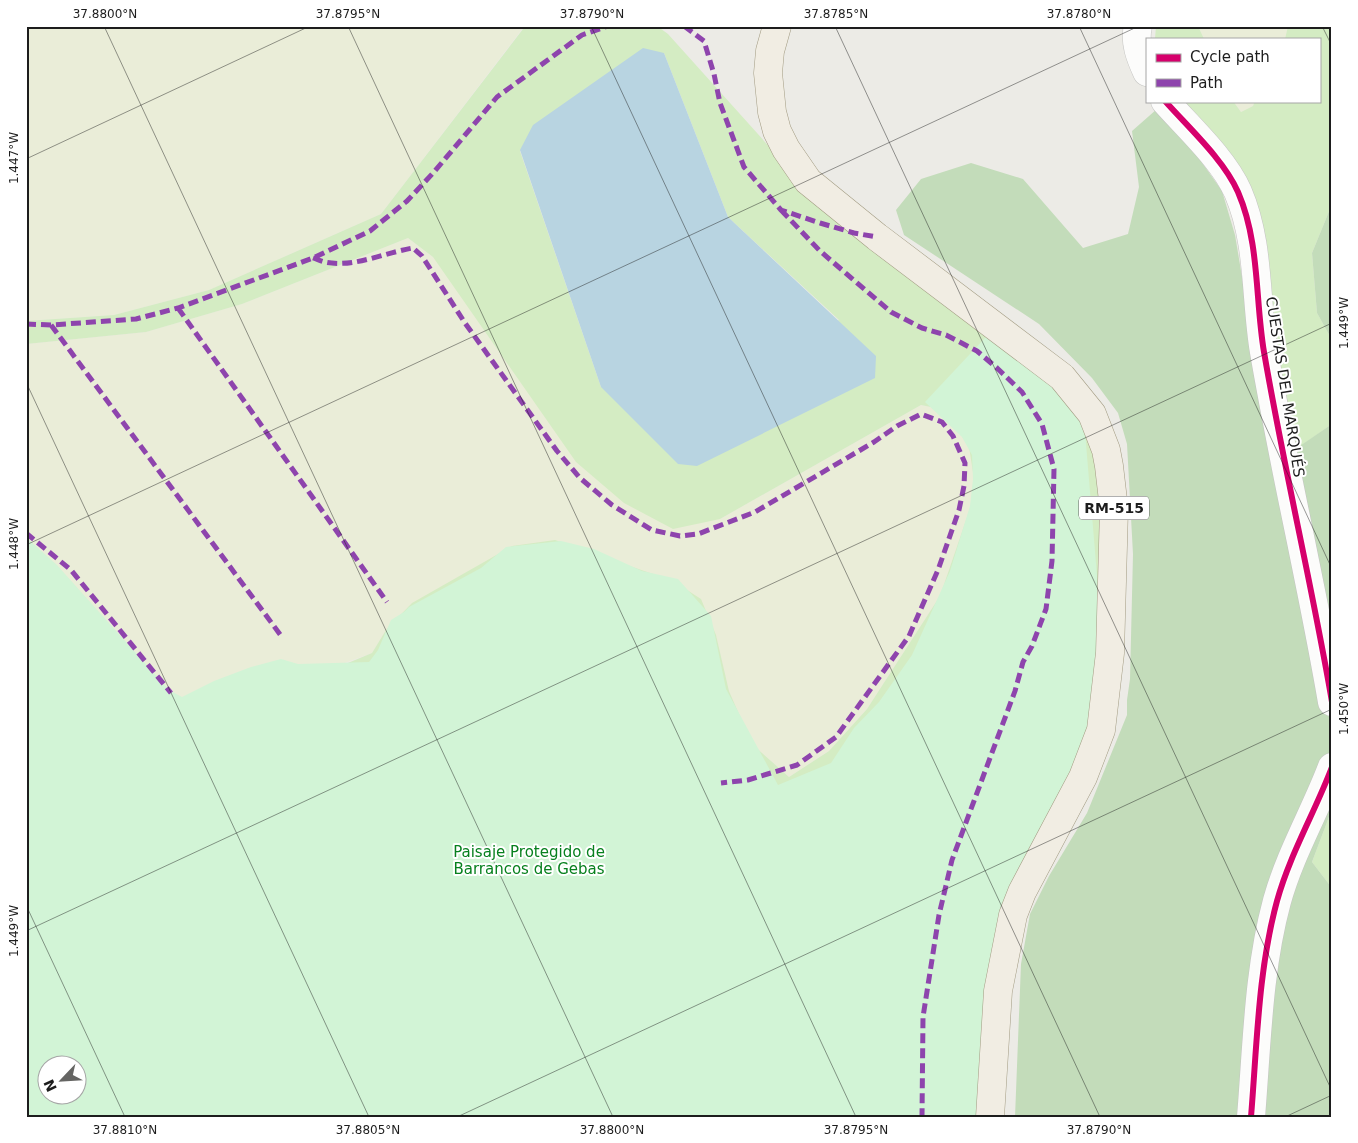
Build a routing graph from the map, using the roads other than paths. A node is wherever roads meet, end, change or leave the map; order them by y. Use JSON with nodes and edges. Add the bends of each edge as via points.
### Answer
{"nodes":[{"id":1,"x":777,"y":26,"type":"edge"},
{"id":2,"x":1138,"y":26,"type":"edge"},
{"id":3,"x":1146,"y":70,"type":"edge"},
{"id":4,"x":1166,"y":102,"type":"edge"},
{"id":5,"x":1332,"y":702,"type":"edge"},
{"id":6,"x":1332,"y":767,"type":"edge"},
{"id":7,"x":990,"y":1117,"type":"edge"},
{"id":8,"x":1251,"y":1117,"type":"edge"}],
"edges":[{"from":1,"to":7,"type":"main road","number":"RM-515","via":[[768,73],[772,112],[786,149],[808,181],[1062,377],[1092,414],[1109,466],[1114,509],[1110,653],[1101,730],[1084,778],[1022,892],[1014,915],[998,991]]},
{"from":2,"to":3,"type":"street","via":[[1137,45]]},
{"from":4,"to":5,"type":"street","name":"CUESTAS DEL MARQUÉS","via":[[1228,172],[1247,218],[1271,393]]},
{"from":6,"to":8,"type":"street","via":[[1277,901],[1264,966]]}]}
